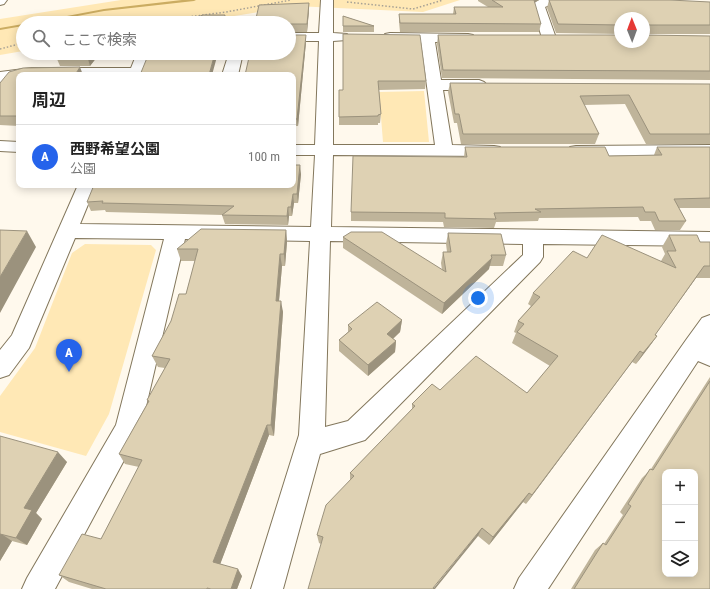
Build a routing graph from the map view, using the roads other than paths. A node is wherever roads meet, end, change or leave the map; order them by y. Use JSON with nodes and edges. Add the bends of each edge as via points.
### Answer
{"nodes":[{"id":1,"x":327,"y":0,"type":"edge"},
{"id":2,"x":551,"y":0,"type":"edge"},
{"id":3,"x":296,"y":37,"type":"edge"},
{"id":4,"x":326,"y":37,"type":"junction"},
{"id":5,"x":358,"y":37,"type":"edge"},
{"id":6,"x":373,"y":37,"type":"edge"},
{"id":7,"x":427,"y":37,"type":"junction"},
{"id":8,"x":481,"y":38,"type":"edge"},
{"id":9,"x":534,"y":38,"type":"edge"},
{"id":10,"x":549,"y":38,"type":"junction"},
{"id":11,"x":565,"y":38,"type":"edge"},
{"id":12,"x":141,"y":60,"type":"edge"},
{"id":13,"x":234,"y":60,"type":"edge"},
{"id":14,"x":136,"y":72,"type":"edge"},
{"id":15,"x":231,"y":72,"type":"edge"},
{"id":16,"x":16,"y":74,"type":"edge"},
{"id":17,"x":0,"y":77,"type":"edge"},
{"id":18,"x":434,"y":85,"type":"junction"},
{"id":19,"x":490,"y":85,"type":"edge"},
{"id":20,"x":0,"y":146,"type":"edge"},
{"id":21,"x":16,"y":146,"type":"edge"},
{"id":22,"x":296,"y":150,"type":"edge"},
{"id":23,"x":710,"y":150,"type":"edge"},
{"id":24,"x":324,"y":151,"type":"junction"},
{"id":25,"x":444,"y":151,"type":"junction"},
{"id":26,"x":507,"y":151,"type":"edge"},
{"id":27,"x":562,"y":151,"type":"edge"},
{"id":28,"x":86,"y":188,"type":"edge"},
{"id":29,"x":68,"y":231,"type":"junction"},
{"id":30,"x":176,"y":232,"type":"junction"},
{"id":31,"x":320,"y":234,"type":"junction"},
{"id":32,"x":533,"y":237,"type":"junction"},
{"id":33,"x":710,"y":239,"type":"edge"},
{"id":34,"x":710,"y":324,"type":"edge"},
{"id":35,"x":702,"y":352,"type":"edge"},
{"id":36,"x":0,"y":368,"type":"edge"},
{"id":37,"x":310,"y":444,"type":"junction"},
{"id":38,"x":38,"y":589,"type":"edge"},
{"id":39,"x":267,"y":589,"type":"edge"},
{"id":40,"x":530,"y":589,"type":"edge"}],
"edges":[{"from":1,"to":4,"type":"street"},
{"from":2,"to":10,"type":"street","via":[[538,5]]},
{"from":3,"to":4,"type":"street"},
{"from":4,"to":5,"type":"street"},
{"from":4,"to":24,"type":"street"},
{"from":6,"to":7,"type":"street"},
{"from":7,"to":8,"type":"street"},
{"from":7,"to":18,"type":"street"},
{"from":9,"to":10,"type":"street"},
{"from":10,"to":11,"type":"street"},
{"from":12,"to":14,"type":"street"},
{"from":13,"to":15,"type":"street"},
{"from":16,"to":17,"type":"street"},
{"from":18,"to":19,"type":"street"},
{"from":18,"to":25,"type":"street"},
{"from":20,"to":21,"type":"street"},
{"from":22,"to":24,"type":"street"},
{"from":23,"to":27,"type":"street"},
{"from":24,"to":25,"type":"street"},
{"from":24,"to":31,"type":"street"},
{"from":25,"to":26,"type":"street"},
{"from":28,"to":29,"type":"street"},
{"from":29,"to":30,"type":"street"},
{"from":29,"to":36,"type":"street","via":[[21,341]]},
{"from":30,"to":31,"type":"street"},
{"from":30,"to":38,"type":"street","via":[[128,428]]},
{"from":31,"to":32,"type":"street"},
{"from":31,"to":37,"type":"street"},
{"from":32,"to":33,"type":"street"},
{"from":32,"to":37,"type":"street","via":[[533,257],[356,431]]},
{"from":34,"to":35,"type":"street"},
{"from":35,"to":40,"type":"street"},
{"from":37,"to":39,"type":"street"}]}
